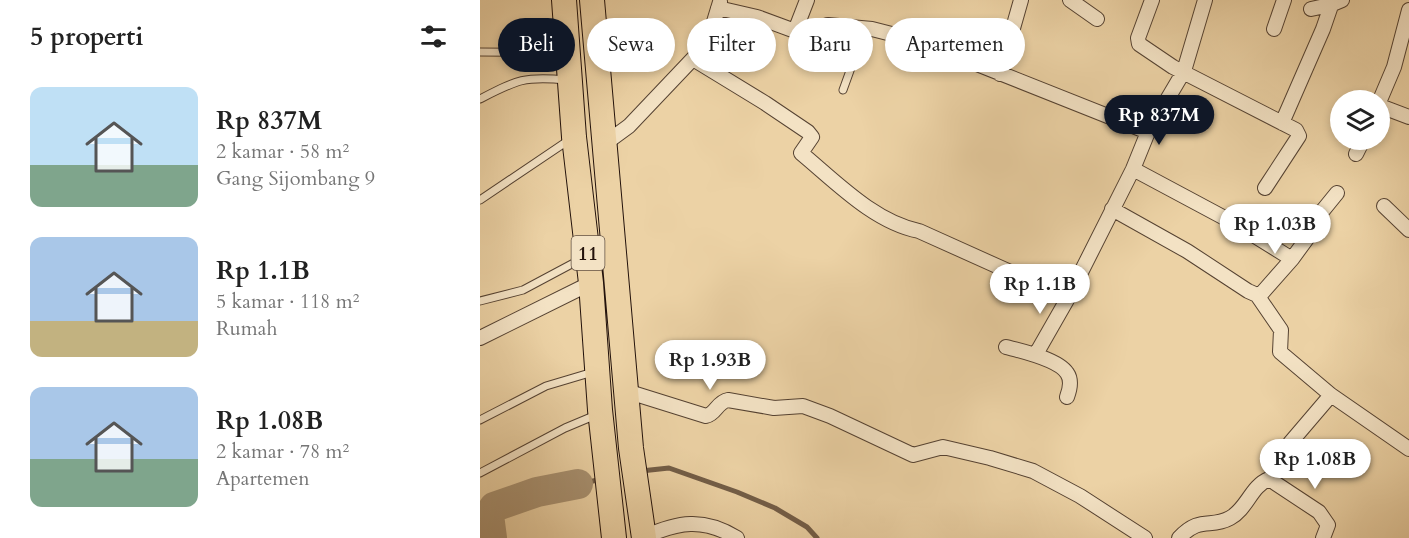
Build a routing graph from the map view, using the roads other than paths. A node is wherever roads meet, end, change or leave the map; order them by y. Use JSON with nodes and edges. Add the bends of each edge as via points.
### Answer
{"nodes":[{"id":1,"x":564,"y":0,"type":"edge"},
{"id":2,"x":592,"y":0,"type":"edge"},
{"id":3,"x":807,"y":0,"type":"edge"},
{"id":4,"x":1021,"y":0,"type":"edge"},
{"id":5,"x":1070,"y":0,"type":"edge"},
{"id":6,"x":1152,"y":0,"type":"edge"},
{"id":7,"x":1205,"y":0,"type":"edge"},
{"id":8,"x":1284,"y":0,"type":"edge"},
{"id":9,"x":1335,"y":2,"type":"edge"},
{"id":10,"x":719,"y":4,"type":"edge"},
{"id":11,"x":1311,"y":9,"type":"dead end"},
{"id":12,"x":1409,"y":10,"type":"edge"},
{"id":13,"x":565,"y":18,"type":"edge"},
{"id":14,"x":593,"y":18,"type":"edge"},
{"id":15,"x":800,"y":18,"type":"edge"},
{"id":16,"x":1097,"y":19,"type":"dead end"},
{"id":17,"x":788,"y":28,"type":"edge"},
{"id":18,"x":1274,"y":29,"type":"dead end"},
{"id":19,"x":873,"y":30,"type":"edge"},
{"id":20,"x":480,"y":52,"type":"edge"},
{"id":21,"x":498,"y":52,"type":"edge"},
{"id":22,"x":687,"y":65,"type":"edge"},
{"id":23,"x":1184,"y":71,"type":"junction"},
{"id":24,"x":569,"y":72,"type":"edge"},
{"id":25,"x":597,"y":72,"type":"edge"},
{"id":26,"x":714,"y":72,"type":"edge"},
{"id":27,"x":850,"y":72,"type":"edge"},
{"id":28,"x":1000,"y":74,"type":"junction"},
{"id":29,"x":570,"y":80,"type":"junction"},
{"id":30,"x":843,"y":90,"type":"dead end"},
{"id":31,"x":1384,"y":90,"type":"edge"},
{"id":32,"x":480,"y":99,"type":"edge"},
{"id":33,"x":1390,"y":110,"type":"edge"},
{"id":34,"x":1409,"y":117,"type":"edge"},
{"id":35,"x":1282,"y":123,"type":"junction"},
{"id":36,"x":1148,"y":132,"type":"junction"},
{"id":37,"x":574,"y":137,"type":"junction"},
{"id":38,"x":603,"y":145,"type":"junction"},
{"id":39,"x":1358,"y":150,"type":"edge"},
{"id":40,"x":1356,"y":154,"type":"dead end"},
{"id":41,"x":1133,"y":169,"type":"junction"},
{"id":42,"x":1265,"y":188,"type":"dead end"},
{"id":43,"x":1337,"y":193,"type":"dead end"},
{"id":44,"x":480,"y":200,"type":"edge"},
{"id":45,"x":1384,"y":206,"type":"dead end"},
{"id":46,"x":1112,"y":209,"type":"junction"},
{"id":47,"x":1409,"y":230,"type":"edge"},
{"id":48,"x":588,"y":255,"type":"junction"},
{"id":49,"x":1292,"y":259,"type":"junction"},
{"id":50,"x":591,"y":283,"type":"junction"},
{"id":51,"x":1257,"y":295,"type":"junction"},
{"id":52,"x":1068,"y":298,"type":"junction"},
{"id":53,"x":480,"y":301,"type":"edge"},
{"id":54,"x":480,"y":338,"type":"edge"},
{"id":55,"x":1006,"y":347,"type":"dead end"},
{"id":56,"x":1036,"y":354,"type":"junction"},
{"id":57,"x":597,"y":371,"type":"junction"},
{"id":58,"x":626,"y":391,"type":"junction"},
{"id":59,"x":1332,"y":395,"type":"junction"},
{"id":60,"x":1067,"y":397,"type":"dead end"},
{"id":61,"x":601,"y":414,"type":"junction"},
{"id":62,"x":480,"y":420,"type":"edge"},
{"id":63,"x":1290,"y":443,"type":"dead end"},
{"id":64,"x":1409,"y":449,"type":"edge"},
{"id":65,"x":480,"y":473,"type":"edge"},
{"id":66,"x":644,"y":535,"type":"edge"},
{"id":67,"x":614,"y":537,"type":"edge"},
{"id":68,"x":737,"y":538,"type":"edge"},
{"id":69,"x":1145,"y":538,"type":"edge"},
{"id":70,"x":1179,"y":538,"type":"edge"},
{"id":71,"x":1323,"y":538,"type":"edge"}],
"edges":[{"from":1,"to":13,"type":"highway","number":"11"},
{"from":2,"to":14,"type":"highway","number":"11"},
{"from":3,"to":15,"type":"street"},
{"from":4,"to":28,"type":"street"},
{"from":5,"to":16,"type":"street"},
{"from":6,"to":23,"type":"street","via":[[1138,41]]},
{"from":7,"to":23,"type":"street"},
{"from":8,"to":18,"type":"street"},
{"from":9,"to":11,"type":"street"},
{"from":9,"to":35,"type":"street"},
{"from":10,"to":17,"type":"street"},
{"from":12,"to":31,"type":"street"},
{"from":19,"to":28,"type":"street","via":[[919,41]]},
{"from":20,"to":21,"type":"lane"},
{"from":22,"to":38,"type":"street","via":[[629,126]]},
{"from":23,"to":35,"type":"street"},
{"from":23,"to":36,"type":"street"},
{"from":24,"to":29,"type":"highway","number":"11"},
{"from":25,"to":38,"type":"highway","number":"11"},
{"from":26,"to":52,"type":"street","via":[[808,132],[812,137],[801,153],[878,214]]},
{"from":27,"to":30,"type":"lane"},
{"from":28,"to":36,"type":"street"},
{"from":29,"to":32,"type":"lane","via":[[532,77]]},
{"from":29,"to":37,"type":"highway","number":"11"},
{"from":33,"to":34,"type":"street"},
{"from":35,"to":42,"type":"street","via":[[1299,136]]},
{"from":36,"to":41,"type":"street"},
{"from":37,"to":44,"type":"lane"},
{"from":37,"to":48,"type":"highway","number":"11"},
{"from":38,"to":58,"type":"highway","number":"11"},
{"from":39,"to":40,"type":"street"},
{"from":41,"to":46,"type":"street"},
{"from":41,"to":49,"type":"street"},
{"from":43,"to":49,"type":"street","via":[[1311,225],[1311,233]]},
{"from":45,"to":47,"type":"street"},
{"from":46,"to":51,"type":"street"},
{"from":46,"to":52,"type":"street"},
{"from":48,"to":50,"type":"highway","number":"11"},
{"from":48,"to":53,"type":"lane","via":[[523,290]]},
{"from":49,"to":51,"type":"street"},
{"from":50,"to":54,"type":"street"},
{"from":50,"to":57,"type":"highway","number":"11"},
{"from":51,"to":59,"type":"street","via":[[1281,330],[1280,352]]},
{"from":52,"to":56,"type":"street"},
{"from":55,"to":56,"type":"street"},
{"from":56,"to":60,"type":"street","via":[[1066,371],[1070,381]]},
{"from":57,"to":61,"type":"highway","number":"11"},
{"from":57,"to":62,"type":"lane","via":[[546,386]]},
{"from":58,"to":66,"type":"highway","number":"11"},
{"from":58,"to":69,"type":"street","via":[[706,416],[728,400],[774,408],[802,406],[913,455],[943,447],[990,458],[1033,471]]},
{"from":59,"to":63,"type":"street"},
{"from":59,"to":64,"type":"street"},
{"from":61,"to":65,"type":"lane","via":[[565,428]]},
{"from":61,"to":67,"type":"highway","number":"11"},
{"from":66,"to":68,"type":"street","via":[[692,523],[724,530]]},
{"from":70,"to":71,"type":"street","via":[[1193,526],[1230,518],[1259,484],[1269,479],[1323,516],[1328,525]]}]}
